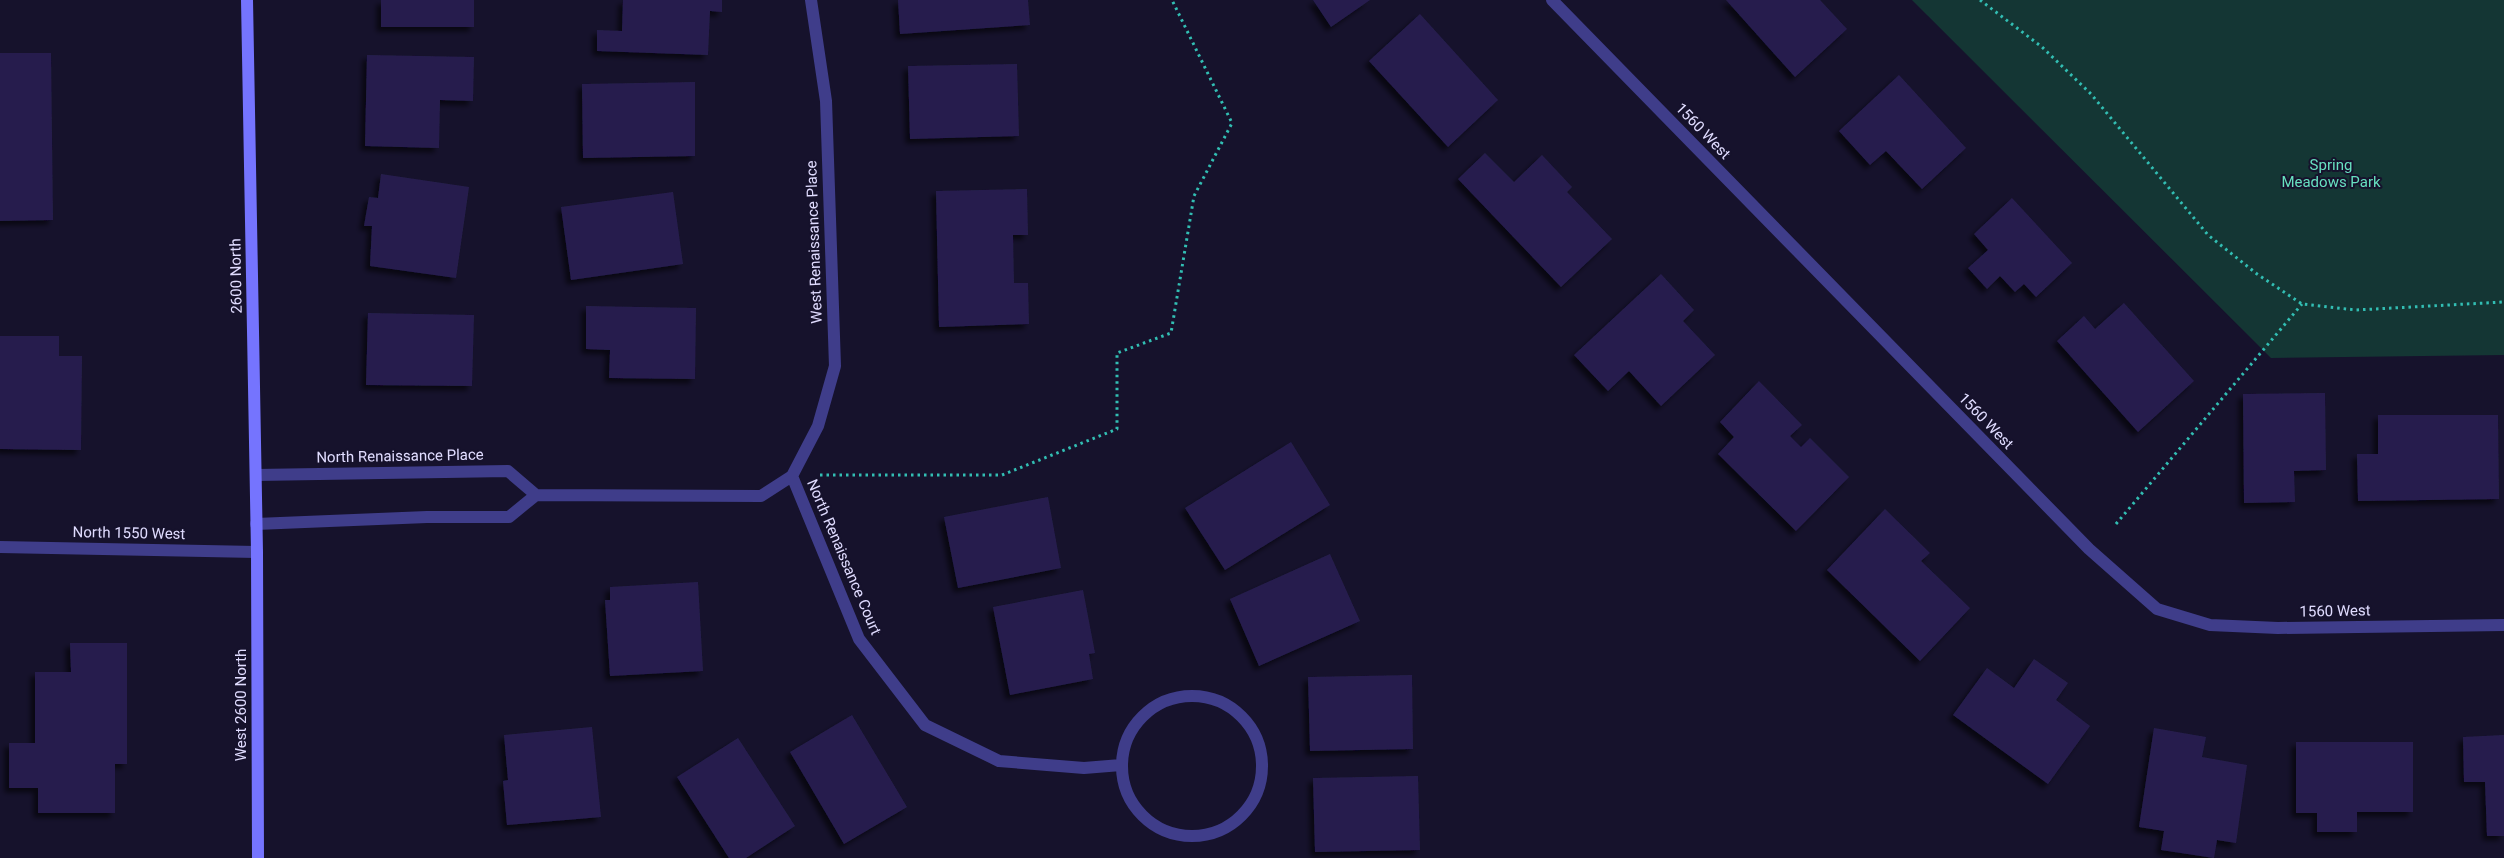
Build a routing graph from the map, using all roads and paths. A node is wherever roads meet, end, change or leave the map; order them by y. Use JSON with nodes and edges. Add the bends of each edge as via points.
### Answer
{"nodes":[{"id":1,"x":247,"y":0,"type":"edge"},
{"id":2,"x":811,"y":0,"type":"edge"},
{"id":3,"x":1172,"y":0,"type":"edge"},
{"id":4,"x":1552,"y":0,"type":"edge"},
{"id":5,"x":1980,"y":0,"type":"edge"},
{"id":6,"x":2504,"y":302,"type":"edge"},
{"id":7,"x":2302,"y":304,"type":"junction"},
{"id":8,"x":256,"y":475,"type":"junction"},
{"id":9,"x":792,"y":476,"type":"junction"},
{"id":10,"x":536,"y":495,"type":"junction"},
{"id":11,"x":256,"y":524,"type":"junction"},
{"id":12,"x":2116,"y":524,"type":"dead end"},
{"id":13,"x":0,"y":547,"type":"edge"},
{"id":14,"x":257,"y":552,"type":"junction"},
{"id":15,"x":2504,"y":625,"type":"edge"},
{"id":16,"x":1122,"y":766,"type":"junction"},
{"id":17,"x":258,"y":858,"type":"edge"}],
"edges":[{"from":1,"to":8,"type":"street","name":"2600 North"},
{"from":2,"to":9,"type":"street","name":"West Renaissance Place","via":[[826,101],[834,366],[818,426]]},
{"from":3,"to":9,"type":"path","via":[[1232,123],[1194,196],[1171,333],[1116,353],[1116,429],[1002,475]]},
{"from":4,"to":15,"type":"street","name":"1560 West","via":[[2089,549],[2157,609],[2210,625],[2278,628]]},
{"from":5,"to":7,"type":"path","via":[[2042,46],[2091,94],[2208,235]]},
{"from":6,"to":7,"type":"path","via":[[2356,310]]},
{"from":7,"to":12,"type":"path"},
{"from":8,"to":10,"type":"street","name":"North Renaissance Place","via":[[508,471]]},
{"from":8,"to":11,"type":"street","name":"2600 North"},
{"from":9,"to":10,"type":"street","via":[[761,496]]},
{"from":9,"to":16,"type":"street","name":"North Renaissance Court","via":[[859,639],[925,725],[999,761],[1084,768]]},
{"from":10,"to":11,"type":"street","via":[[509,517]]},
{"from":11,"to":14,"type":"street","name":"2600 North"},
{"from":13,"to":14,"type":"street","name":"North 1550 West"},
{"from":14,"to":17,"type":"street","name":"West 2600 North"},
{"from":16,"to":16,"type":"street","via":[[1125,787],[1134,807],[1170,833],[1192,837],[1214,833],[1239,818],[1259,787],[1262,766],[1258,741],[1246,720],[1227,704],[1204,696],[1180,696],[1157,704],[1138,720],[1126,741]]}]}
